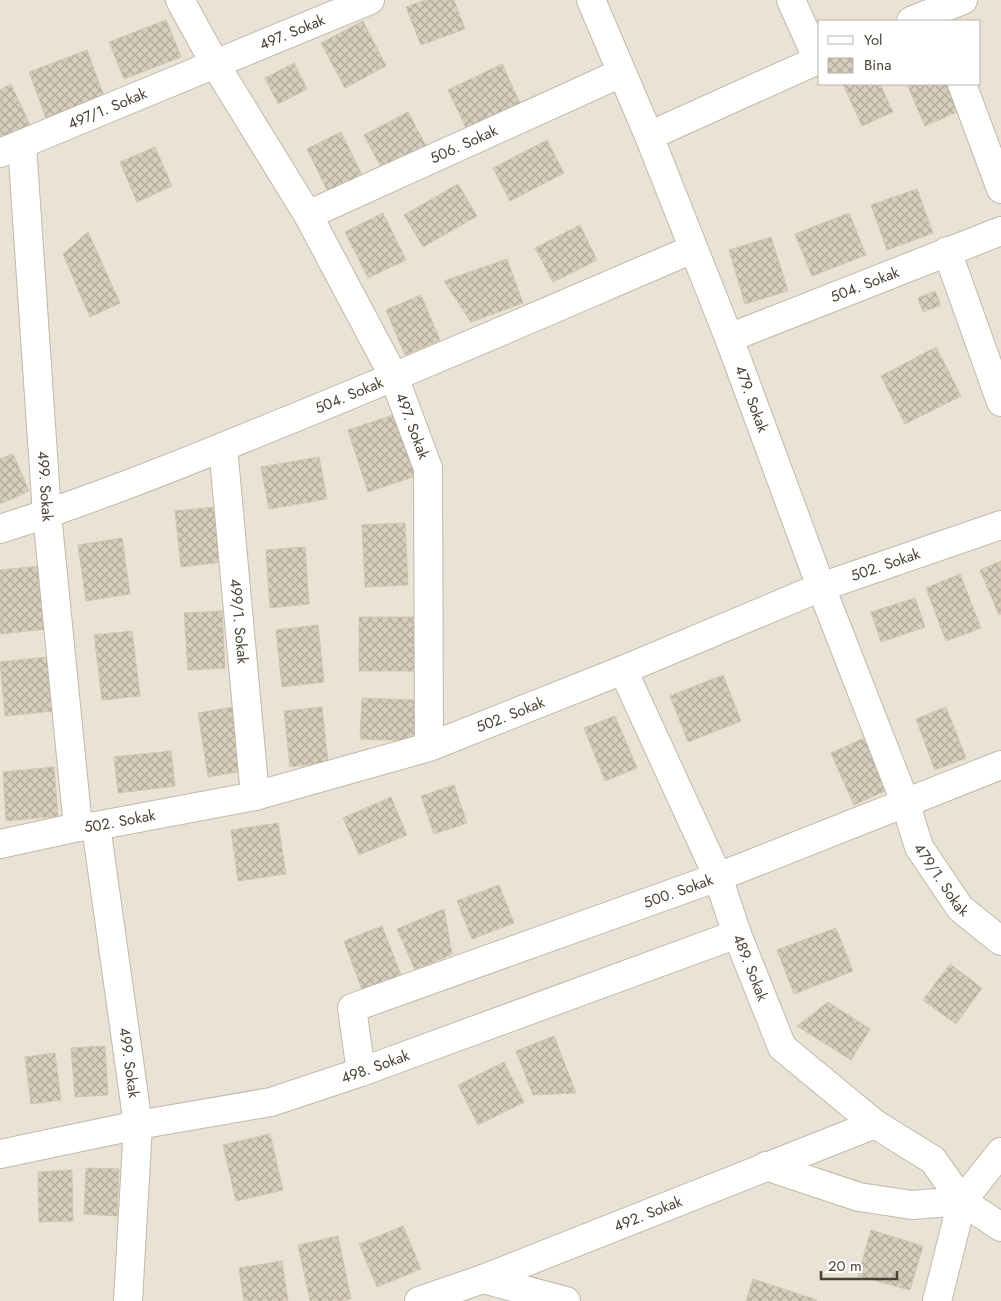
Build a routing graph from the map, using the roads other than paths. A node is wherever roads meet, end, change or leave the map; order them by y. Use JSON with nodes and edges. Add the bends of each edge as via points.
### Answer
{"nodes":[{"id":1,"x":180,"y":0,"type":"edge"},
{"id":2,"x":370,"y":0,"type":"edge"},
{"id":3,"x":591,"y":0,"type":"edge"},
{"id":4,"x":791,"y":0,"type":"edge"},
{"id":5,"x":963,"y":0,"type":"edge"},
{"id":6,"x":936,"y":11,"type":"edge"},
{"id":7,"x":914,"y":20,"type":"edge"},
{"id":8,"x":818,"y":57,"type":"edge"},
{"id":9,"x":818,"y":59,"type":"edge"},
{"id":10,"x":215,"y":64,"type":"junction"},
{"id":11,"x":621,"y":73,"type":"junction"},
{"id":12,"x":962,"y":85,"type":"edge"},
{"id":13,"x":649,"y":136,"type":"junction"},
{"id":14,"x":11,"y":149,"type":"edge"},
{"id":15,"x":1001,"y":189,"type":"edge"},
{"id":16,"x":308,"y":215,"type":"junction"},
{"id":17,"x":1001,"y":231,"type":"edge"},
{"id":18,"x":693,"y":250,"type":"junction"},
{"id":19,"x":948,"y":251,"type":"junction"},
{"id":20,"x":729,"y":338,"type":"junction"},
{"id":21,"x":394,"y":378,"type":"junction"},
{"id":22,"x":1001,"y":402,"type":"edge"},
{"id":23,"x":223,"y":447,"type":"junction"},
{"id":24,"x":47,"y":514,"type":"junction"},
{"id":25,"x":1001,"y":524,"type":"edge"},
{"id":26,"x":0,"y":528,"type":"edge"},
{"id":27,"x":821,"y":586,"type":"junction"},
{"id":28,"x":624,"y":670,"type":"junction"},
{"id":29,"x":429,"y":747,"type":"junction"},
{"id":30,"x":1001,"y":765,"type":"edge"},
{"id":31,"x":256,"y":796,"type":"junction"},
{"id":32,"x":905,"y":802,"type":"junction"},
{"id":33,"x":87,"y":827,"type":"junction"},
{"id":34,"x":0,"y":844,"type":"edge"},
{"id":35,"x":718,"y":877,"type":"junction"},
{"id":36,"x":737,"y":934,"type":"junction"},
{"id":37,"x":1001,"y":941,"type":"edge"},
{"id":38,"x":361,"y":1072,"type":"junction"},
{"id":39,"x":875,"y":1124,"type":"junction"},
{"id":40,"x":138,"y":1125,"type":"junction"},
{"id":41,"x":1001,"y":1152,"type":"edge"},
{"id":42,"x":0,"y":1154,"type":"edge"},
{"id":43,"x":766,"y":1166,"type":"junction"},
{"id":44,"x":962,"y":1201,"type":"junction"},
{"id":45,"x":1001,"y":1227,"type":"edge"},
{"id":46,"x":483,"y":1279,"type":"junction"},
{"id":47,"x":128,"y":1301,"type":"edge"},
{"id":48,"x":420,"y":1301,"type":"edge"},
{"id":49,"x":566,"y":1301,"type":"edge"},
{"id":50,"x":937,"y":1301,"type":"edge"}],
"edges":[{"from":1,"to":10,"type":"street","name":"497. Sokak"},
{"from":2,"to":10,"type":"street","name":"497. Sokak"},
{"from":3,"to":11,"type":"street","name":"479. Sokak"},
{"from":4,"to":8,"type":"street"},
{"from":5,"to":6,"type":"street"},
{"from":6,"to":7,"type":"street"},
{"from":9,"to":13,"type":"street"},
{"from":10,"to":14,"type":"street","name":"497/1. Sokak"},
{"from":10,"to":16,"type":"street","name":"497. Sokak"},
{"from":11,"to":13,"type":"street","name":"479. Sokak"},
{"from":11,"to":16,"type":"street","name":"506. Sokak"},
{"from":12,"to":15,"type":"street"},
{"from":13,"to":18,"type":"street","name":"479. Sokak"},
{"from":14,"to":24,"type":"street","name":"499. Sokak"},
{"from":16,"to":21,"type":"street","name":"497. Sokak"},
{"from":17,"to":19,"type":"street","name":"504. Sokak"},
{"from":18,"to":20,"type":"street","name":"479. Sokak"},
{"from":18,"to":21,"type":"street","name":"504. Sokak"},
{"from":19,"to":20,"type":"street","name":"504. Sokak"},
{"from":19,"to":22,"type":"street"},
{"from":20,"to":27,"type":"street","name":"479. Sokak"},
{"from":21,"to":23,"type":"street","name":"504. Sokak"},
{"from":21,"to":29,"type":"street","name":"497. Sokak","via":[[428,468]]},
{"from":23,"to":24,"type":"street","name":"504. Sokak"},
{"from":23,"to":31,"type":"street","name":"499/1. Sokak"},
{"from":24,"to":26,"type":"street","name":"504. Sokak"},
{"from":24,"to":33,"type":"street","name":"499. Sokak"},
{"from":25,"to":27,"type":"street","name":"502. Sokak"},
{"from":27,"to":28,"type":"street","name":"502. Sokak"},
{"from":27,"to":32,"type":"street","name":"479. Sokak"},
{"from":28,"to":29,"type":"street","name":"502. Sokak"},
{"from":28,"to":35,"type":"street","name":"489. Sokak"},
{"from":29,"to":31,"type":"street","name":"502. Sokak"},
{"from":30,"to":32,"type":"street","name":"500. Sokak"},
{"from":31,"to":33,"type":"street","name":"502. Sokak"},
{"from":32,"to":35,"type":"street","name":"500. Sokak"},
{"from":32,"to":37,"type":"street","name":"479/1. Sokak","via":[[919,846],[960,908]]},
{"from":33,"to":34,"type":"street","name":"502. Sokak"},
{"from":33,"to":40,"type":"street","name":"499. Sokak"},
{"from":35,"to":36,"type":"street","name":"489. Sokak"},
{"from":35,"to":38,"type":"street","name":"500. Sokak","via":[[352,1008]]},
{"from":36,"to":38,"type":"street","name":"498. Sokak"},
{"from":36,"to":39,"type":"street","name":"489. Sokak","via":[[782,1047]]},
{"from":38,"to":40,"type":"street","name":"498. Sokak","via":[[271,1102]]},
{"from":39,"to":43,"type":"street","name":"492. Sokak"},
{"from":39,"to":44,"type":"street","name":"489. Sokak","via":[[933,1160]]},
{"from":40,"to":42,"type":"street","name":"498. Sokak"},
{"from":40,"to":47,"type":"street","name":"499. Sokak"},
{"from":41,"to":44,"type":"street"},
{"from":43,"to":44,"type":"street","via":[[859,1197],[912,1205]]},
{"from":43,"to":46,"type":"street","name":"492. Sokak"},
{"from":44,"to":45,"type":"street"},
{"from":44,"to":50,"type":"street"},
{"from":46,"to":48,"type":"street","name":"492. Sokak"},
{"from":46,"to":49,"type":"street"}]}
